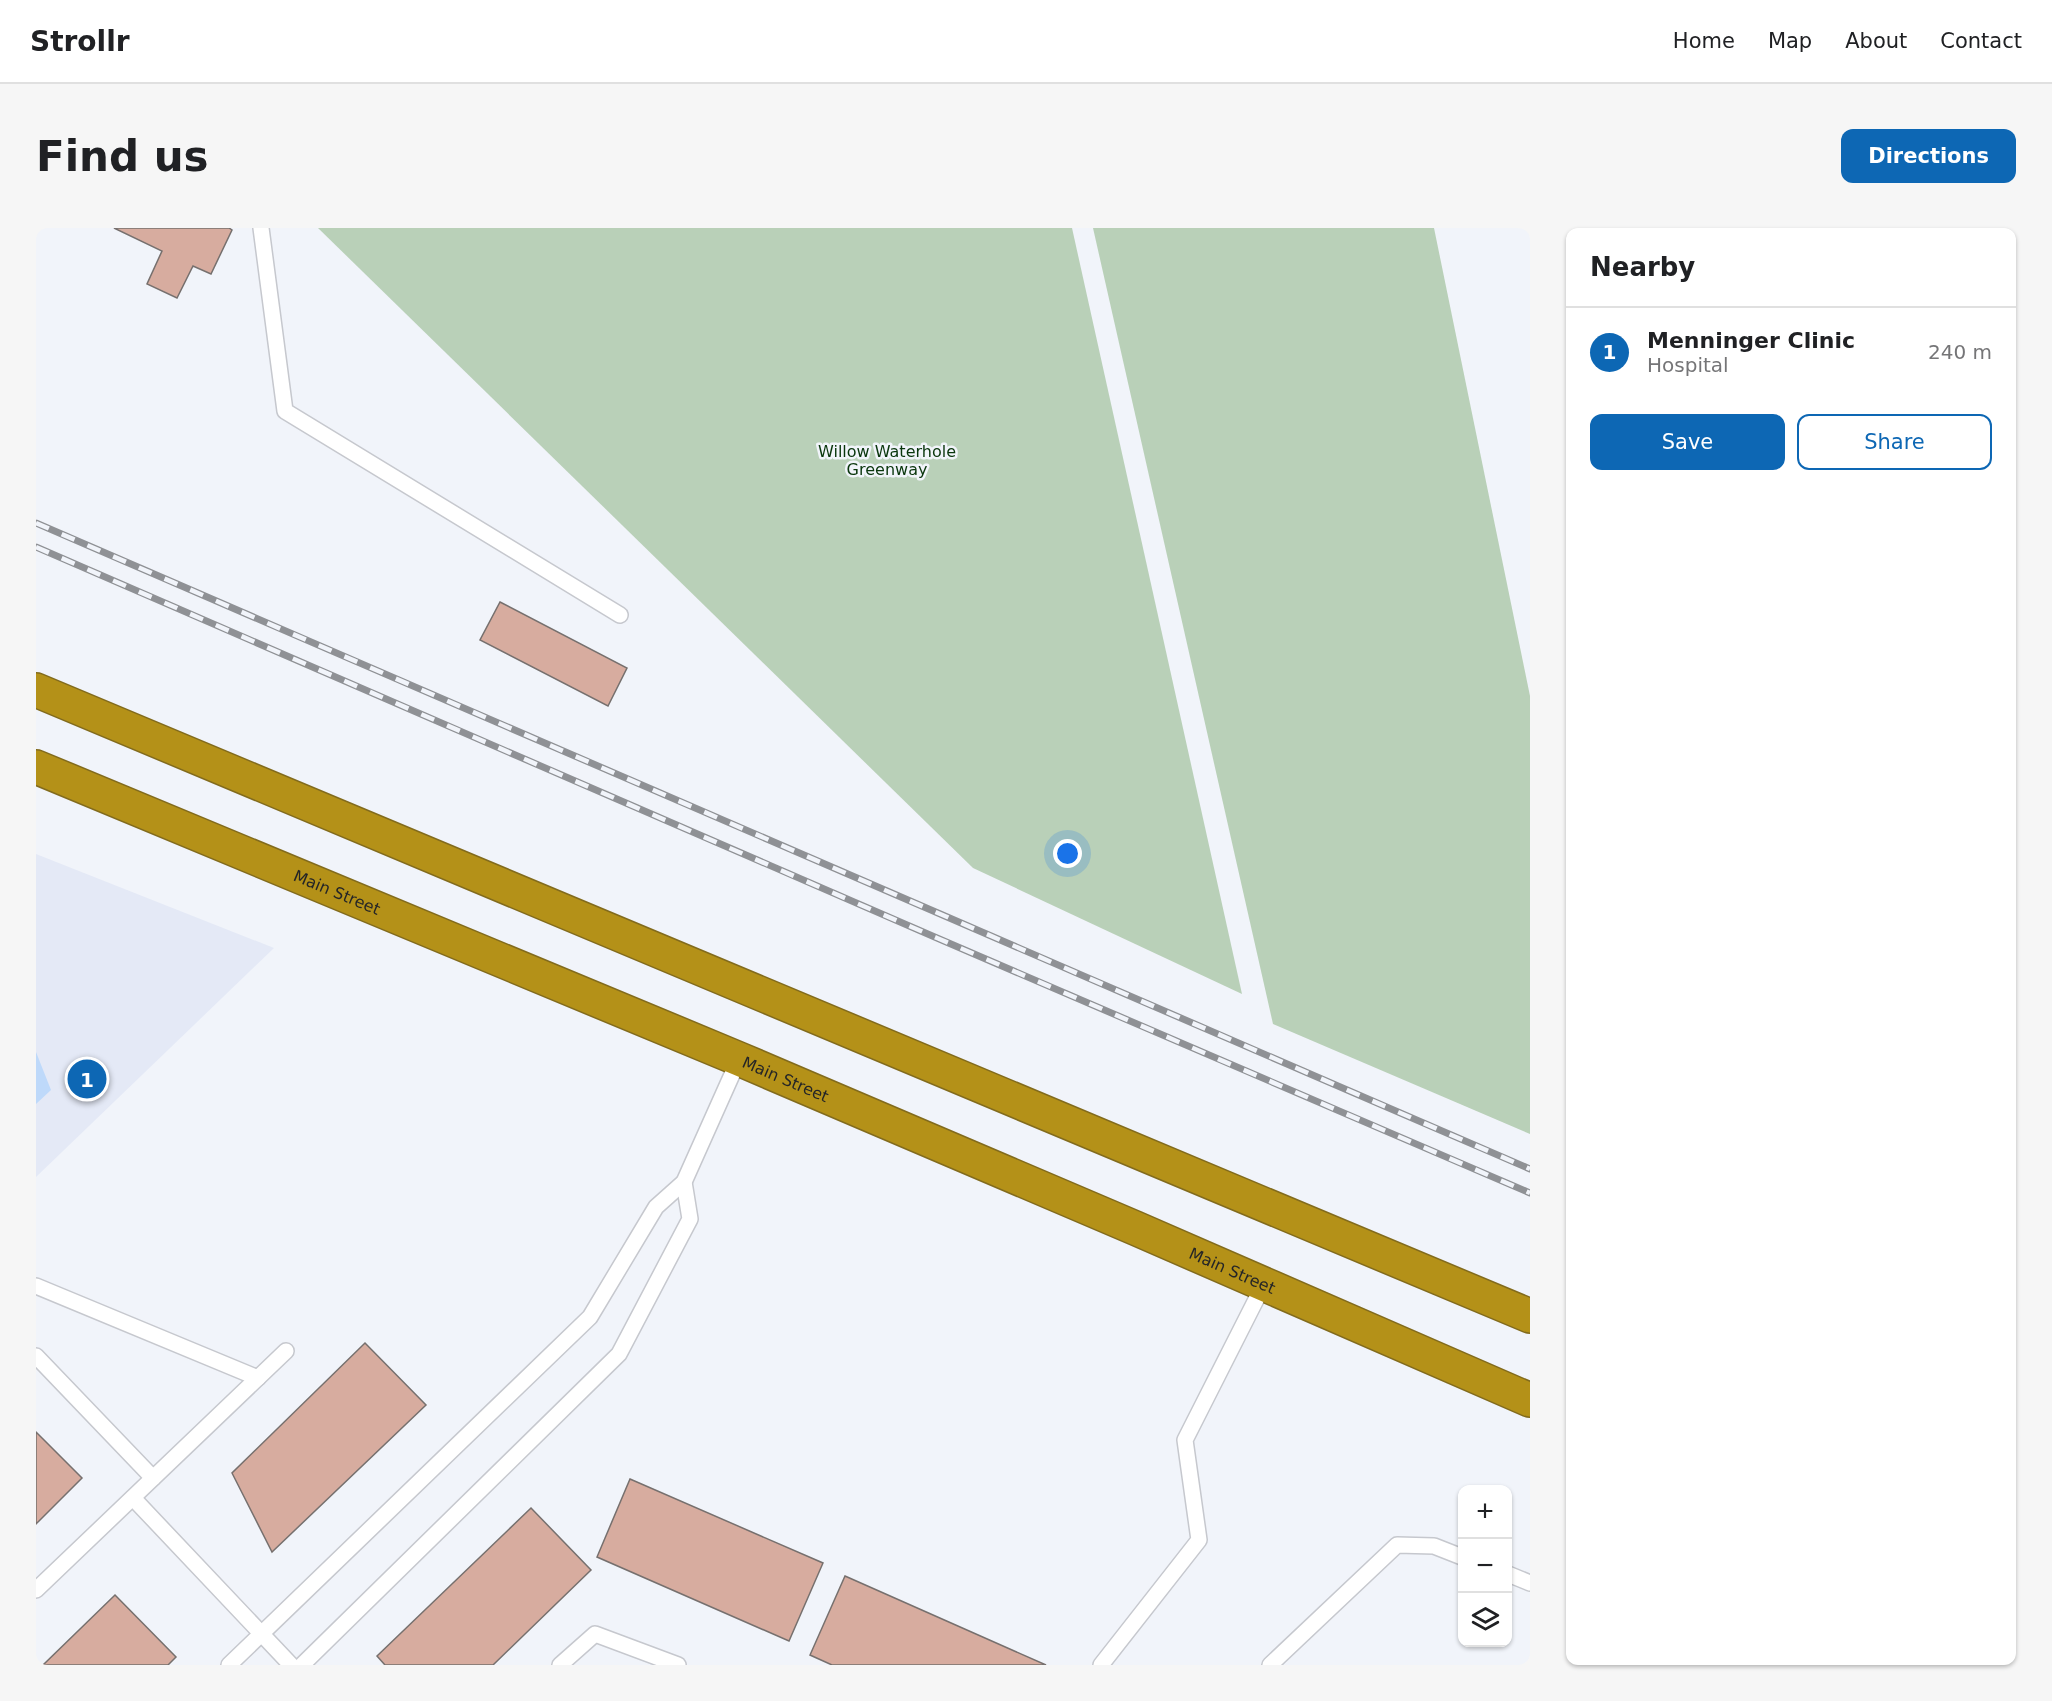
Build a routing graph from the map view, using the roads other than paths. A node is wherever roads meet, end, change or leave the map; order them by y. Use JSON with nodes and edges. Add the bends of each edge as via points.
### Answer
{"nodes":[{"id":1,"x":261,"y":228,"type":"edge"},
{"id":2,"x":620,"y":615,"type":"dead end"},
{"id":3,"x":36,"y":690,"type":"edge"},
{"id":4,"x":36,"y":767,"type":"edge"},
{"id":5,"x":739,"y":1059,"type":"junction"},
{"id":6,"x":684,"y":1182,"type":"junction"},
{"id":7,"x":1264,"y":1284,"type":"junction"},
{"id":8,"x":36,"y":1286,"type":"edge"},
{"id":9,"x":1530,"y":1316,"type":"edge"},
{"id":10,"x":286,"y":1351,"type":"dead end"},
{"id":11,"x":36,"y":1356,"type":"edge"},
{"id":12,"x":258,"y":1378,"type":"junction"},
{"id":13,"x":1530,"y":1400,"type":"edge"},
{"id":14,"x":153,"y":1478,"type":"junction"},
{"id":15,"x":133,"y":1498,"type":"junction"},
{"id":16,"x":1458,"y":1555,"type":"edge"},
{"id":17,"x":1512,"y":1576,"type":"edge"},
{"id":18,"x":1530,"y":1583,"type":"edge"},
{"id":19,"x":36,"y":1590,"type":"edge"},
{"id":20,"x":262,"y":1635,"type":"junction"},
{"id":21,"x":1273,"y":1664,"type":"edge"},
{"id":22,"x":229,"y":1665,"type":"edge"},
{"id":23,"x":291,"y":1665,"type":"edge"},
{"id":24,"x":302,"y":1665,"type":"edge"},
{"id":25,"x":560,"y":1665,"type":"edge"},
{"id":26,"x":678,"y":1665,"type":"edge"},
{"id":27,"x":1101,"y":1665,"type":"edge"}],
"edges":[{"from":1,"to":2,"type":"lane","via":[[285,411]]},
{"from":3,"to":9,"type":"highway"},
{"from":4,"to":5,"type":"highway","name":"Main Street"},
{"from":5,"to":6,"type":"lane"},
{"from":5,"to":7,"type":"highway","name":"Main Street"},
{"from":6,"to":20,"type":"lane","via":[[656,1207],[590,1317]]},
{"from":6,"to":24,"type":"lane","via":[[690,1219],[619,1354]]},
{"from":7,"to":13,"type":"highway","name":"Main Street"},
{"from":7,"to":27,"type":"lane","via":[[1185,1440],[1199,1539]]},
{"from":8,"to":12,"type":"lane"},
{"from":10,"to":12,"type":"lane"},
{"from":11,"to":14,"type":"lane"},
{"from":12,"to":14,"type":"lane"},
{"from":14,"to":15,"type":"lane"},
{"from":15,"to":19,"type":"lane"},
{"from":15,"to":20,"type":"lane"},
{"from":16,"to":21,"type":"lane","via":[[1434,1546],[1397,1545]]},
{"from":17,"to":18,"type":"lane"},
{"from":20,"to":22,"type":"lane"},
{"from":20,"to":23,"type":"lane"},
{"from":25,"to":26,"type":"lane","via":[[595,1634]]}]}
